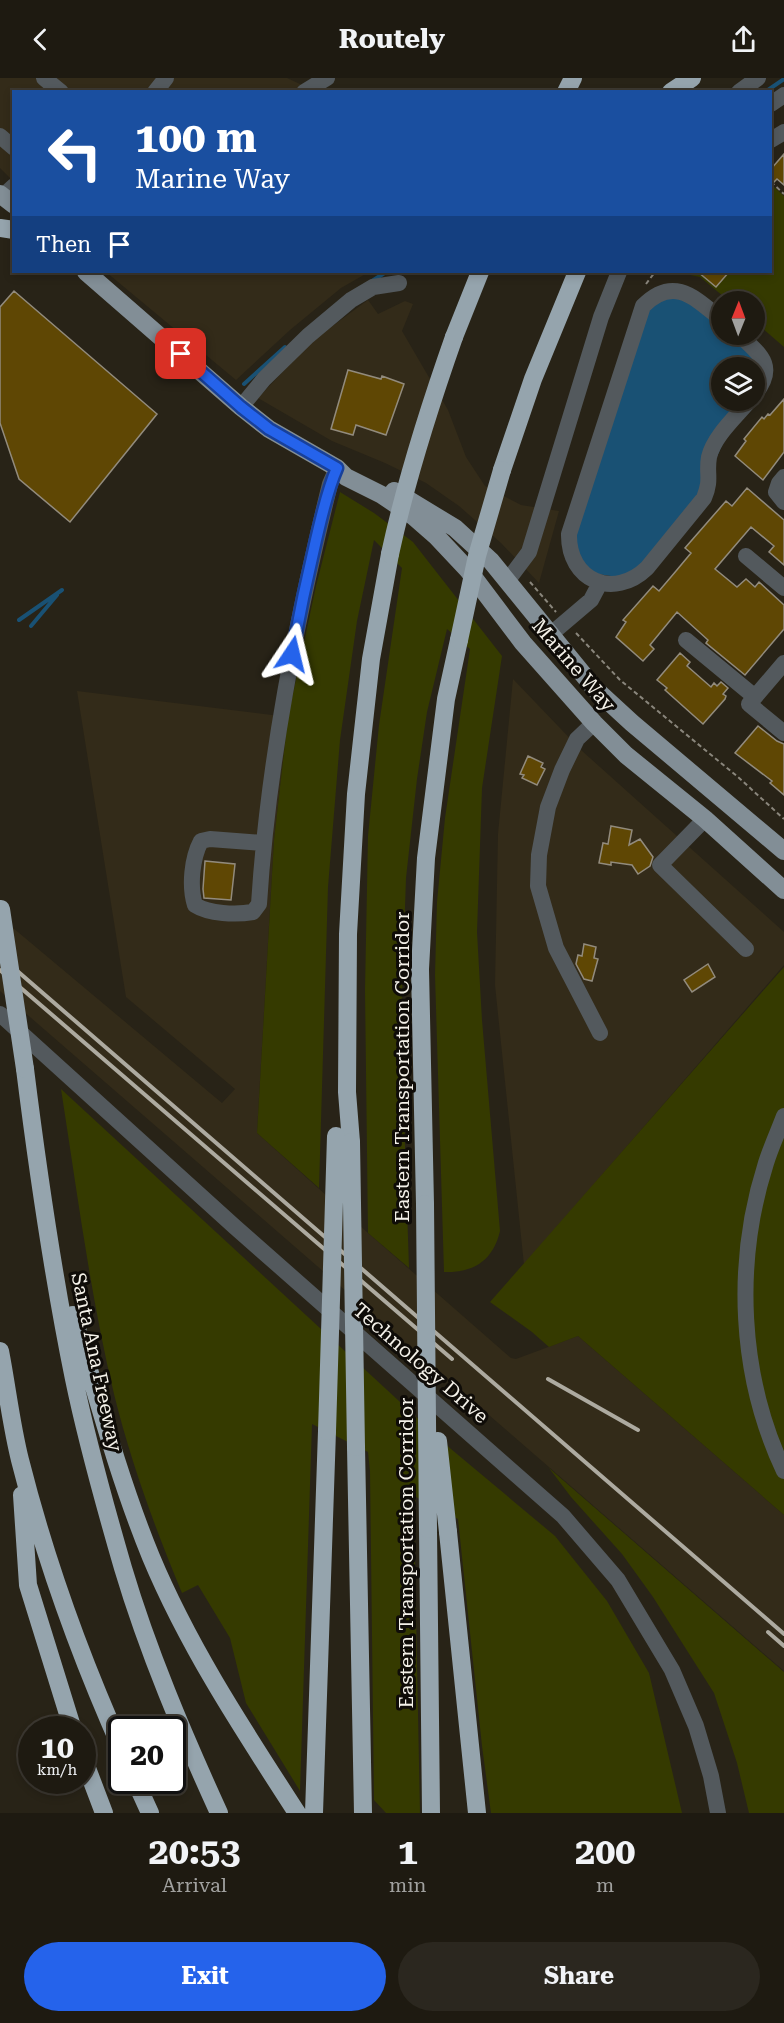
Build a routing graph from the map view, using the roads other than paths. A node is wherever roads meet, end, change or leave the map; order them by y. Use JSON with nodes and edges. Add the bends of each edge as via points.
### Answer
{"nodes":[{"id":1,"x":44,"y":78,"type":"edge"},
{"id":2,"x":166,"y":78,"type":"edge"},
{"id":3,"x":327,"y":78,"type":"edge"},
{"id":4,"x":692,"y":78,"type":"edge"},
{"id":5,"x":758,"y":78,"type":"edge"},
{"id":6,"x":59,"y":90,"type":"edge"},
{"id":7,"x":157,"y":90,"type":"edge"},
{"id":8,"x":307,"y":90,"type":"edge"},
{"id":9,"x":673,"y":90,"type":"edge"},
{"id":10,"x":742,"y":90,"type":"edge"},
{"id":11,"x":0,"y":136,"type":"edge"},
{"id":12,"x":12,"y":146,"type":"edge"},
{"id":13,"x":87,"y":273,"type":"edge"},
{"id":14,"x":480,"y":273,"type":"edge"},
{"id":15,"x":577,"y":273,"type":"edge"},
{"id":16,"x":619,"y":273,"type":"edge"},
{"id":17,"x":399,"y":283,"type":"dead end"},
{"id":18,"x":711,"y":312,"type":"edge"},
{"id":19,"x":751,"y":345,"type":"edge"},
{"id":20,"x":762,"y":357,"type":"edge"},
{"id":21,"x":241,"y":407,"type":"junction"},
{"id":22,"x":741,"y":411,"type":"edge"},
{"id":23,"x":337,"y":468,"type":"junction"},
{"id":24,"x":784,"y":477,"type":"edge"},
{"id":25,"x":784,"y":502,"type":"edge"},
{"id":26,"x":746,"y":556,"type":"dead end"},
{"id":27,"x":513,"y":574,"type":"junction"},
{"id":28,"x":600,"y":583,"type":"junction"},
{"id":29,"x":784,"y":588,"type":"edge"},
{"id":30,"x":558,"y":628,"type":"junction"},
{"id":31,"x":686,"y":640,"type":"dead end"},
{"id":32,"x":784,"y":663,"type":"edge"},
{"id":33,"x":752,"y":700,"type":"junction"},
{"id":34,"x":594,"y":723,"type":"junction"},
{"id":35,"x":784,"y":734,"type":"edge"},
{"id":36,"x":705,"y":819,"type":"junction"},
{"id":37,"x":263,"y":843,"type":"junction"},
{"id":38,"x":784,"y":851,"type":"edge"},
{"id":39,"x":784,"y":890,"type":"edge"},
{"id":40,"x":1,"y":906,"type":"edge"},
{"id":41,"x":746,"y":948,"type":"dead end"},
{"id":42,"x":0,"y":1014,"type":"edge"},
{"id":43,"x":600,"y":1033,"type":"dead end"},
{"id":44,"x":784,"y":1116,"type":"edge"},
{"id":45,"x":344,"y":1139,"type":"junction"},
{"id":46,"x":49,"y":1235,"type":"junction"},
{"id":47,"x":428,"y":1347,"type":"junction"},
{"id":48,"x":0,"y":1351,"type":"edge"},
{"id":49,"x":20,"y":1458,"type":"junction"},
{"id":50,"x":784,"y":1471,"type":"edge"},
{"id":51,"x":70,"y":1716,"type":"edge"},
{"id":52,"x":108,"y":1719,"type":"edge"},
{"id":53,"x":96,"y":1792,"type":"edge"},
{"id":54,"x":141,"y":1794,"type":"edge"},
{"id":55,"x":363,"y":1812,"type":"edge"},
{"id":56,"x":104,"y":1813,"type":"edge"},
{"id":57,"x":150,"y":1813,"type":"edge"},
{"id":58,"x":219,"y":1813,"type":"edge"},
{"id":59,"x":297,"y":1813,"type":"edge"},
{"id":60,"x":314,"y":1813,"type":"edge"},
{"id":61,"x":431,"y":1813,"type":"edge"},
{"id":62,"x":477,"y":1813,"type":"edge"},
{"id":63,"x":718,"y":1813,"type":"edge"}],
"edges":[{"from":1,"to":6,"type":"street"},
{"from":2,"to":7,"type":"street"},
{"from":3,"to":8,"type":"street"},
{"from":4,"to":9,"type":"highway"},
{"from":5,"to":10,"type":"street"},
{"from":11,"to":12,"type":"street"},
{"from":13,"to":21,"type":"main road","name":"Marine Way"},
{"from":14,"to":45,"type":"highway","bridge":true,"via":[[430,405],[399,511],[371,658],[356,794],[348,934]]},
{"from":15,"to":47,"type":"highway","name":"Eastern Transportation Corridor","bridge":true,"via":[[533,379],[502,470],[477,556],[446,699],[426,858],[420,969]]},
{"from":16,"to":27,"type":"street","via":[[601,317],[529,552]]},
{"from":17,"to":21,"type":"street","via":[[373,287],[351,300],[301,343]]},
{"from":18,"to":28,"type":"street","via":[[684,291],[659,294],[643,306],[569,534],[573,558],[589,579]]},
{"from":19,"to":20,"type":"street"},
{"from":21,"to":23,"type":"main road","name":"Marine Way","via":[[269,429]]},
{"from":22,"to":28,"type":"street","via":[[714,444],[704,498],[647,568],[625,583]]},
{"from":23,"to":27,"type":"main road","name":"Marine Way","via":[[351,469],[419,504]]},
{"from":23,"to":34,"type":"main road","name":"Marine Way","via":[[413,516],[437,537]]},
{"from":23,"to":37,"type":"street","via":[[303,593],[280,716]]},
{"from":24,"to":25,"type":"street","via":[[776,492]]},
{"from":26,"to":29,"type":"street"},
{"from":27,"to":30,"type":"main road","name":"Marine Way"},
{"from":28,"to":30,"type":"street","via":[[591,600]]},
{"from":30,"to":38,"type":"main road","name":"Marine Way","via":[[602,696]]},
{"from":31,"to":33,"type":"street"},
{"from":32,"to":33,"type":"street"},
{"from":33,"to":35,"type":"street"},
{"from":34,"to":36,"type":"main road","name":"Marine Way","via":[[626,755]]},
{"from":34,"to":43,"type":"street","via":[[577,739],[548,807],[538,886],[556,948]]},
{"from":36,"to":39,"type":"main road","name":"Marine Way"},
{"from":36,"to":41,"type":"street","via":[[660,865]]},
{"from":37,"to":37,"type":"street","via":[[201,841],[195,852],[195,905],[204,910],[253,912],[259,904]]},
{"from":40,"to":46,"type":"highway","name":"Santa Ana Freeway","bridge":true},
{"from":42,"to":63,"type":"street","name":"Technology Drive","via":[[563,1516],[618,1580],[672,1670],[696,1726]]},
{"from":44,"to":50,"type":"street","via":[[766,1163],[753,1215],[746,1319],[763,1417]]},
{"from":45,"to":55,"type":"highway","bridge":true,"via":[[356,1447]]},
{"from":45,"to":60,"type":"highway","bridge":true,"via":[[327,1431]]},
{"from":46,"to":58,"type":"highway","name":"Santa Ana Freeway","via":[[74,1379],[124,1570],[186,1740]]},
{"from":46,"to":59,"type":"highway","via":[[126,1492],[151,1557],[186,1632]]},
{"from":47,"to":61,"type":"highway","name":"Eastern Transportation Corridor","bridge":true},
{"from":47,"to":62,"type":"highway","bridge":true},
{"from":48,"to":49,"type":"highway"},
{"from":49,"to":51,"type":"highway","via":[[28,1585]]},
{"from":49,"to":52,"type":"highway","via":[[56,1582]]},
{"from":53,"to":56,"type":"highway"},
{"from":54,"to":57,"type":"highway"}]}
